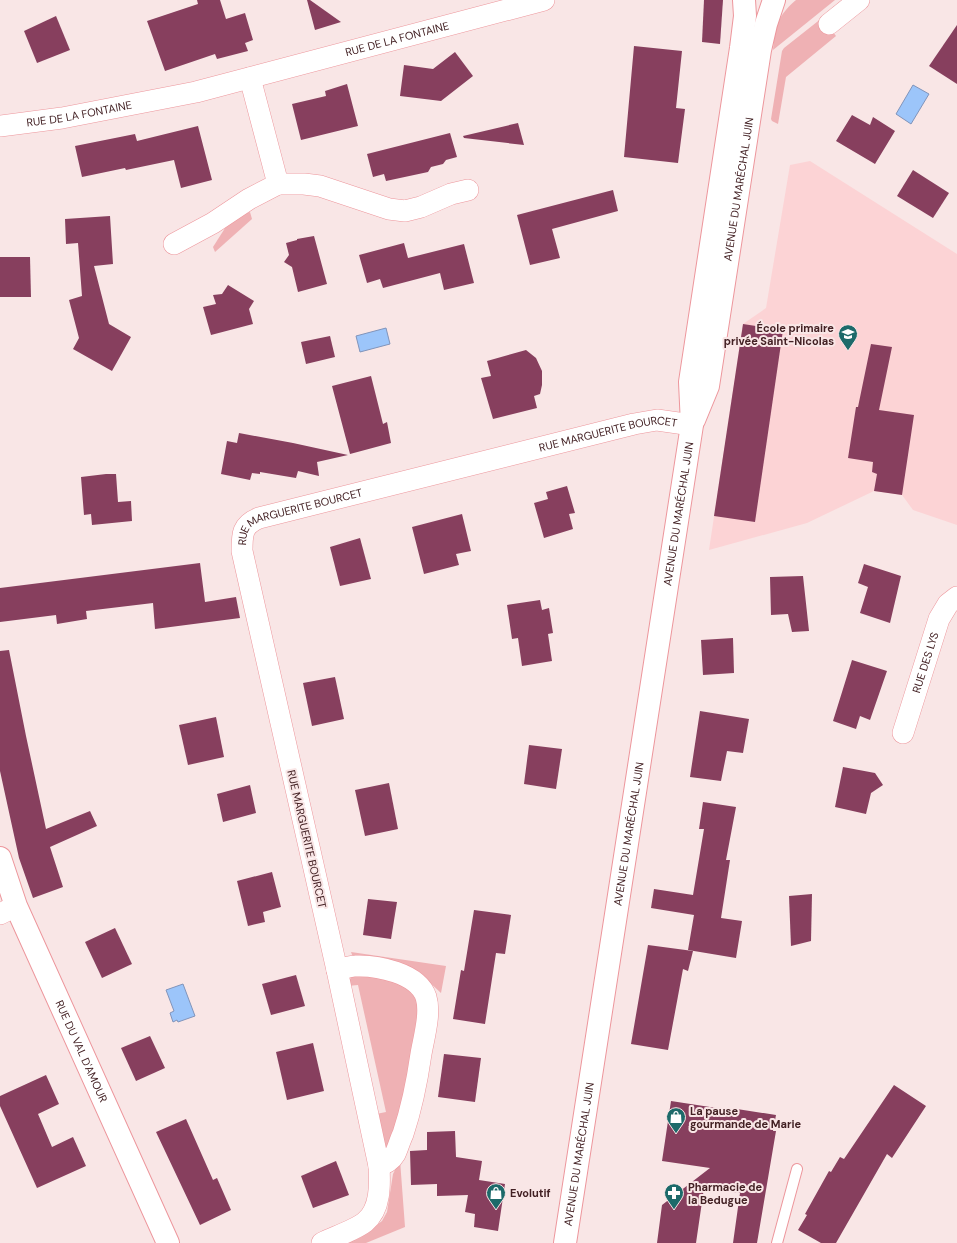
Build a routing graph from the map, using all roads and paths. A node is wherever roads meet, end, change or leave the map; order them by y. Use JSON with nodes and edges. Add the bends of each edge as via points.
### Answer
{"nodes":[{"id":1,"x":544,"y":0,"type":"edge"},
{"id":2,"x":744,"y":0,"type":"edge"},
{"id":3,"x":774,"y":0,"type":"edge"},
{"id":4,"x":859,"y":0,"type":"edge"},
{"id":5,"x":829,"y":24,"type":"dead end"},
{"id":6,"x":250,"y":78,"type":"junction"},
{"id":7,"x":0,"y":126,"type":"edge"},
{"id":8,"x":278,"y":184,"type":"junction"},
{"id":9,"x":468,"y":190,"type":"dead end"},
{"id":10,"x":174,"y":244,"type":"dead end"},
{"id":11,"x":692,"y":425,"type":"junction"},
{"id":12,"x":957,"y":598,"type":"edge"},
{"id":13,"x":903,"y":733,"type":"dead end"},
{"id":14,"x":0,"y":858,"type":"edge"},
{"id":15,"x":8,"y":910,"type":"edge"},
{"id":16,"x":337,"y":970,"type":"junction"},
{"id":17,"x":379,"y":1166,"type":"junction"},
{"id":18,"x":797,"y":1169,"type":"dead end"},
{"id":19,"x":168,"y":1243,"type":"edge"},
{"id":20,"x":322,"y":1243,"type":"edge"},
{"id":21,"x":565,"y":1243,"type":"edge"},
{"id":22,"x":777,"y":1243,"type":"edge"}],
"edges":[{"from":1,"to":6,"type":"street","name":"RUE DE LA FONTAINE"},
{"from":2,"to":11,"type":"main road","name":"AVENUE DU MARÉCHAL JUIN","via":[[745,16],[690,382]]},
{"from":3,"to":11,"type":"main road","name":"AVENUE DU MARÉCHAL JUIN","via":[[760,50],[708,386]]},
{"from":4,"to":5,"type":"street"},
{"from":6,"to":7,"type":"street","name":"RUE DE LA FONTAINE","via":[[196,92],[99,111]]},
{"from":6,"to":8,"type":"street"},
{"from":8,"to":9,"type":"street","via":[[320,186],[389,209],[405,211]]},
{"from":8,"to":10,"type":"street"},
{"from":11,"to":16,"type":"street","name":"RUE MARGUERITE BOURCET","via":[[657,420],[634,424],[259,518],[244,530],[242,551]]},
{"from":11,"to":21,"type":"main road","name":"AVENUE DU MARÉCHAL JUIN"},
{"from":12,"to":13,"type":"street","name":"RUE DES LYS","via":[[948,604],[939,619]]},
{"from":14,"to":15,"type":"main road","name":"RUE DU VAL D'AMOUR"},
{"from":15,"to":19,"type":"main road","name":"RUE DU VAL D'AMOUR"},
{"from":16,"to":17,"type":"street","name":"RUE MARGUERITE BOURCET"},
{"from":16,"to":17,"type":"street","via":[[353,966],[372,966],[397,973],[416,982],[426,997],[426,1026],[410,1114],[396,1153],[388,1162]]},
{"from":17,"to":20,"type":"street","name":"RUE MARGUERITE BOURCET","via":[[378,1199],[365,1222]]},
{"from":18,"to":22,"type":"lane"}]}
